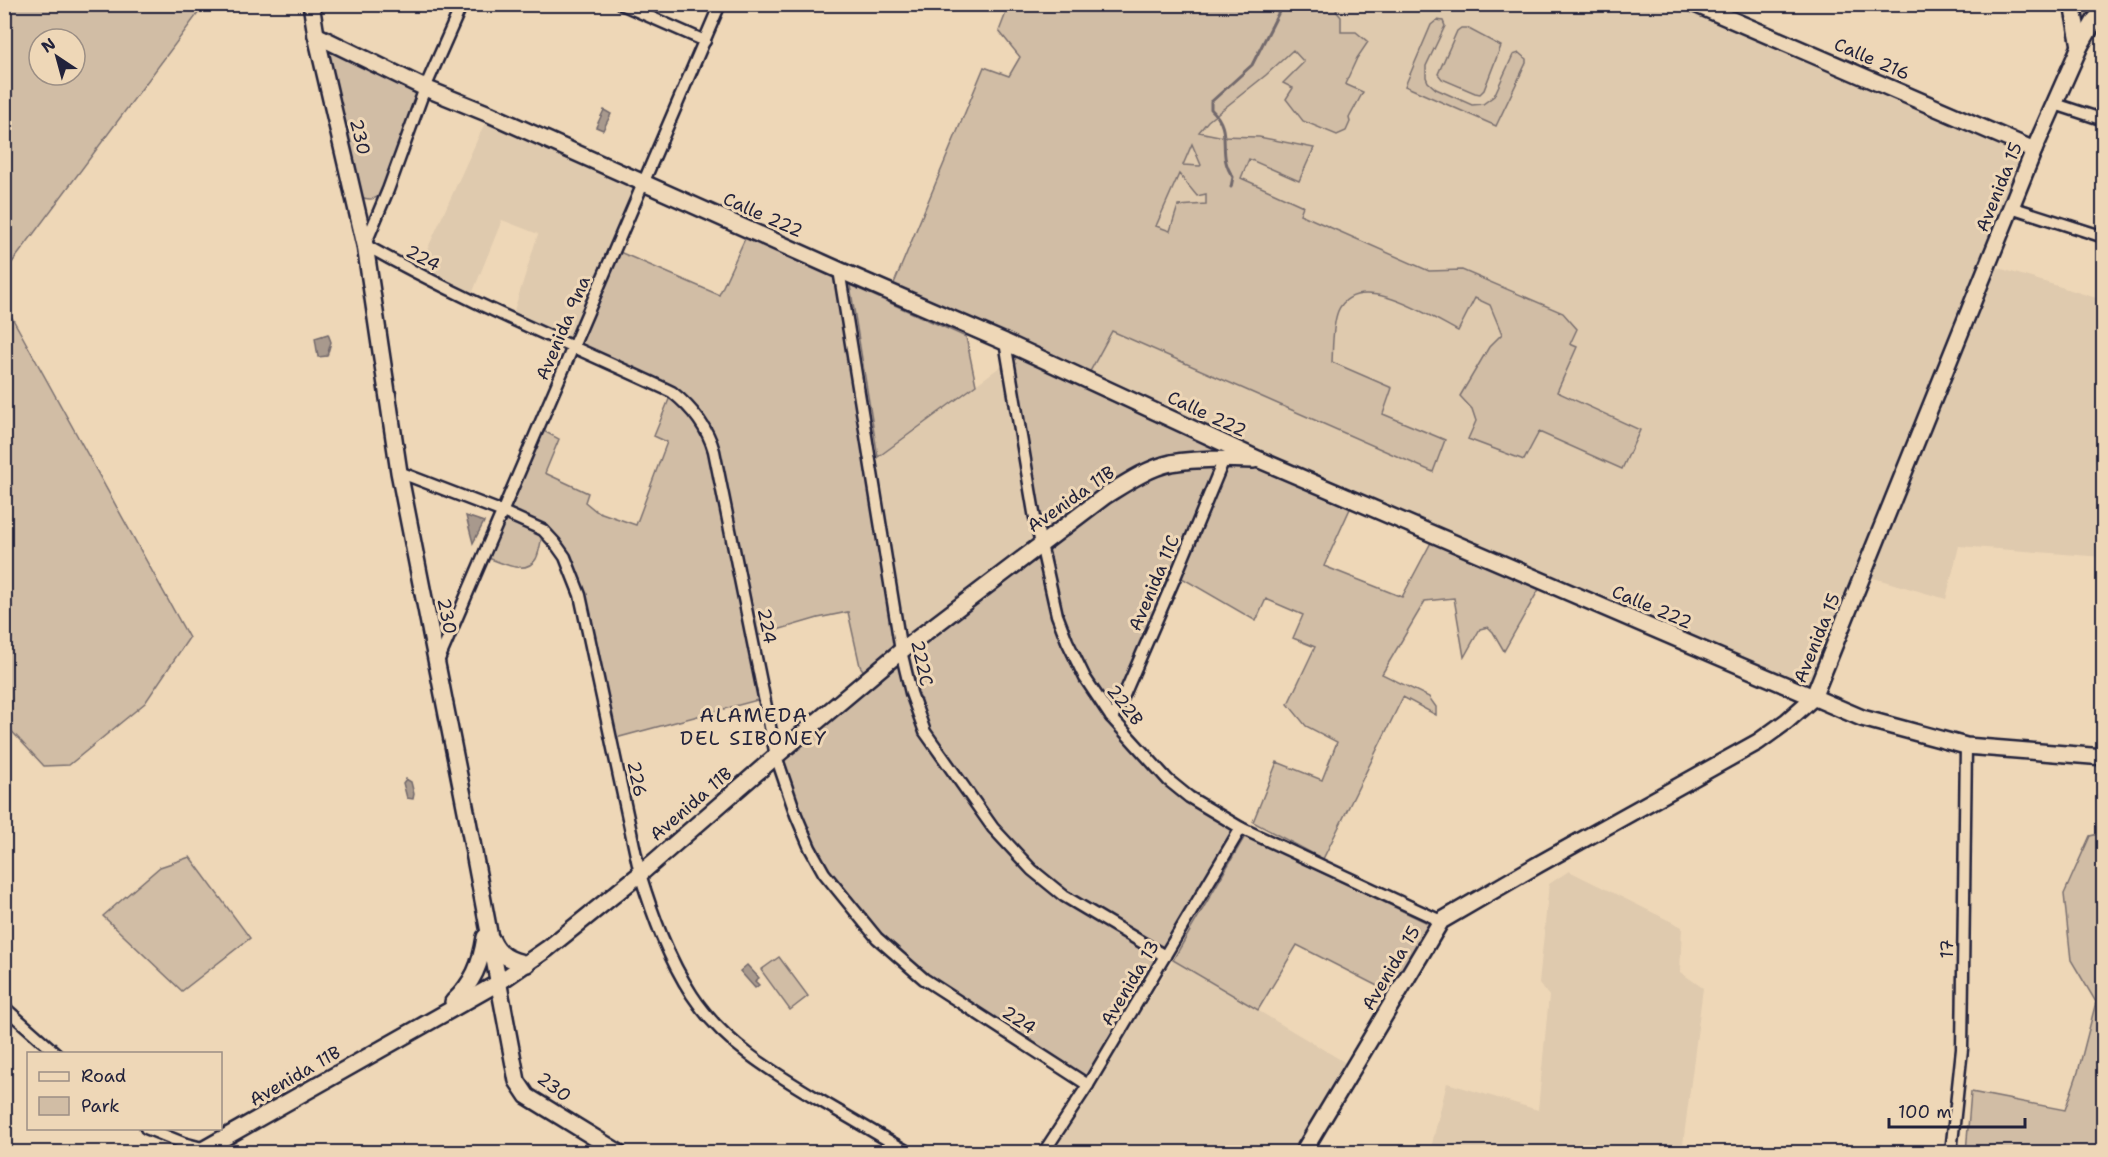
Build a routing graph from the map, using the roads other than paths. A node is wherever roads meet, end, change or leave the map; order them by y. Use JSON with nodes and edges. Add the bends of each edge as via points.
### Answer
{"nodes":[{"id":1,"x":311,"y":4,"type":"edge"},
{"id":2,"x":462,"y":4,"type":"edge"},
{"id":3,"x":621,"y":4,"type":"edge"},
{"id":4,"x":720,"y":4,"type":"edge"},
{"id":5,"x":1695,"y":4,"type":"edge"},
{"id":6,"x":2072,"y":4,"type":"edge"},
{"id":7,"x":2103,"y":9,"type":"edge"},
{"id":8,"x":316,"y":35,"type":"junction"},
{"id":9,"x":705,"y":41,"type":"junction"},
{"id":10,"x":2080,"y":46,"type":"junction"},
{"id":11,"x":425,"y":88,"type":"junction"},
{"id":12,"x":2055,"y":104,"type":"junction"},
{"id":13,"x":2103,"y":120,"type":"edge"},
{"id":14,"x":2034,"y":150,"type":"junction"},
{"id":15,"x":644,"y":183,"type":"junction"},
{"id":16,"x":2011,"y":207,"type":"junction"},
{"id":17,"x":2103,"y":237,"type":"edge"},
{"id":18,"x":365,"y":245,"type":"junction"},
{"id":19,"x":839,"y":270,"type":"junction"},
{"id":20,"x":1005,"y":342,"type":"junction"},
{"id":21,"x":573,"y":347,"type":"junction"},
{"id":22,"x":1224,"y":459,"type":"junction"},
{"id":23,"x":1260,"y":460,"type":"junction"},
{"id":24,"x":399,"y":472,"type":"junction"},
{"id":25,"x":502,"y":512,"type":"junction"},
{"id":26,"x":1041,"y":543,"type":"junction"},
{"id":27,"x":902,"y":651,"type":"junction"},
{"id":28,"x":437,"y":665,"type":"junction"},
{"id":29,"x":1814,"y":698,"type":"junction"},
{"id":30,"x":1112,"y":717,"type":"junction"},
{"id":31,"x":1966,"y":746,"type":"junction"},
{"id":32,"x":776,"y":756,"type":"junction"},
{"id":33,"x":2103,"y":757,"type":"edge"},
{"id":34,"x":1240,"y":828,"type":"junction"},
{"id":35,"x":640,"y":874,"type":"junction"},
{"id":36,"x":484,"y":907,"type":"junction"},
{"id":37,"x":1441,"y":921,"type":"junction"},
{"id":38,"x":488,"y":931,"type":"junction"},
{"id":39,"x":1165,"y":956,"type":"junction"},
{"id":40,"x":527,"y":964,"type":"junction"},
{"id":41,"x":498,"y":983,"type":"junction"},
{"id":42,"x":4,"y":1007,"type":"edge"},
{"id":43,"x":437,"y":1018,"type":"junction"},
{"id":44,"x":56,"y":1052,"type":"edge"},
{"id":45,"x":1088,"y":1085,"type":"junction"},
{"id":46,"x":151,"y":1130,"type":"edge"},
{"id":47,"x":203,"y":1150,"type":"edge"},
{"id":48,"x":618,"y":1152,"type":"edge"},
{"id":49,"x":908,"y":1152,"type":"edge"},
{"id":50,"x":1044,"y":1152,"type":"edge"},
{"id":51,"x":1303,"y":1152,"type":"edge"},
{"id":52,"x":1951,"y":1152,"type":"edge"}],
"edges":[{"from":1,"to":8,"type":"street","name":"230"},
{"from":2,"to":11,"type":"street"},
{"from":3,"to":9,"type":"street"},
{"from":4,"to":9,"type":"street","name":"Avenida 9na"},
{"from":5,"to":14,"type":"street","name":"Calle 216"},
{"from":6,"to":10,"type":"street"},
{"from":7,"to":10,"type":"street","name":"Avenida 15"},
{"from":8,"to":11,"type":"street","name":"Calle 222"},
{"from":8,"to":18,"type":"street","name":"230"},
{"from":9,"to":15,"type":"street","name":"Avenida 9na"},
{"from":10,"to":12,"type":"street","name":"Avenida 15"},
{"from":11,"to":15,"type":"street","name":"Calle 222"},
{"from":11,"to":18,"type":"street"},
{"from":12,"to":13,"type":"street"},
{"from":12,"to":14,"type":"street","name":"Avenida 15"},
{"from":14,"to":16,"type":"street","name":"Avenida 15"},
{"from":15,"to":19,"type":"street","name":"Calle 222"},
{"from":15,"to":21,"type":"street","name":"Avenida 9na"},
{"from":16,"to":17,"type":"street"},
{"from":16,"to":29,"type":"street","name":"Avenida 15"},
{"from":18,"to":21,"type":"street","name":"224","via":[[416,274]]},
{"from":18,"to":24,"type":"street","name":"230"},
{"from":19,"to":20,"type":"street","name":"Calle 222"},
{"from":19,"to":27,"type":"street","name":"222C"},
{"from":20,"to":23,"type":"street","name":"Calle 222"},
{"from":20,"to":26,"type":"street","name":"222B"},
{"from":21,"to":25,"type":"street","name":"Avenida 9na"},
{"from":21,"to":32,"type":"street","name":"224","via":[[672,392],[686,403],[709,433]]},
{"from":22,"to":23,"type":"street","name":"Avenida 11B"},
{"from":22,"to":26,"type":"street","name":"Avenida 11B","via":[[1169,464],[1136,477]]},
{"from":22,"to":30,"type":"street","name":"Avenida 11C"},
{"from":23,"to":29,"type":"street","name":"Calle 222"},
{"from":24,"to":25,"type":"street","name":"226"},
{"from":24,"to":28,"type":"street","name":"230"},
{"from":25,"to":28,"type":"street","name":"Avenida 9na"},
{"from":25,"to":35,"type":"street","name":"226","via":[[543,530],[565,557],[580,595]]},
{"from":26,"to":27,"type":"street","name":"Avenida 11B"},
{"from":26,"to":30,"type":"street","name":"222B","via":[[1067,641],[1085,678]]},
{"from":27,"to":32,"type":"street","name":"Avenida 11B"},
{"from":27,"to":39,"type":"street","name":"222C","via":[[925,732],[993,828],[1032,870],[1064,896]]},
{"from":28,"to":36,"type":"street","name":"230"},
{"from":29,"to":31,"type":"street","name":"Calle 222","via":[[1862,718]]},
{"from":29,"to":37,"type":"street","name":"Avenida 15","via":[[1758,742]]},
{"from":30,"to":34,"type":"street","name":"222B","via":[[1168,780]]},
{"from":31,"to":33,"type":"street","name":"Calle 222"},
{"from":31,"to":52,"type":"street","name":"17","via":[[1962,1049]]},
{"from":32,"to":35,"type":"street","name":"Avenida 11B"},
{"from":32,"to":45,"type":"street","name":"224","via":[[810,848],[824,873],[877,938],[924,979]]},
{"from":34,"to":37,"type":"street","name":"222B"},
{"from":34,"to":39,"type":"street","name":"Avenida 13"},
{"from":35,"to":40,"type":"street","name":"Avenida 11B"},
{"from":35,"to":49,"type":"street","name":"226","via":[[654,919],[678,971],[712,1021],[767,1069]]},
{"from":36,"to":38,"type":"street","name":"230"},
{"from":36,"to":43,"type":"street","via":[[486,936],[479,965],[467,988]]},
{"from":37,"to":51,"type":"street","name":"Avenida 15"},
{"from":38,"to":40,"type":"street","via":[[504,956]]},
{"from":38,"to":41,"type":"street","name":"230"},
{"from":39,"to":45,"type":"street","name":"Avenida 13"},
{"from":40,"to":41,"type":"street","name":"Avenida 11B"},
{"from":41,"to":43,"type":"street","name":"Avenida 11B"},
{"from":41,"to":48,"type":"street","name":"230","via":[[514,1071],[522,1089]]},
{"from":42,"to":44,"type":"street"},
{"from":43,"to":47,"type":"street","name":"Avenida 11B"},
{"from":45,"to":50,"type":"street","name":"Avenida 13"},
{"from":46,"to":47,"type":"street"}]}
